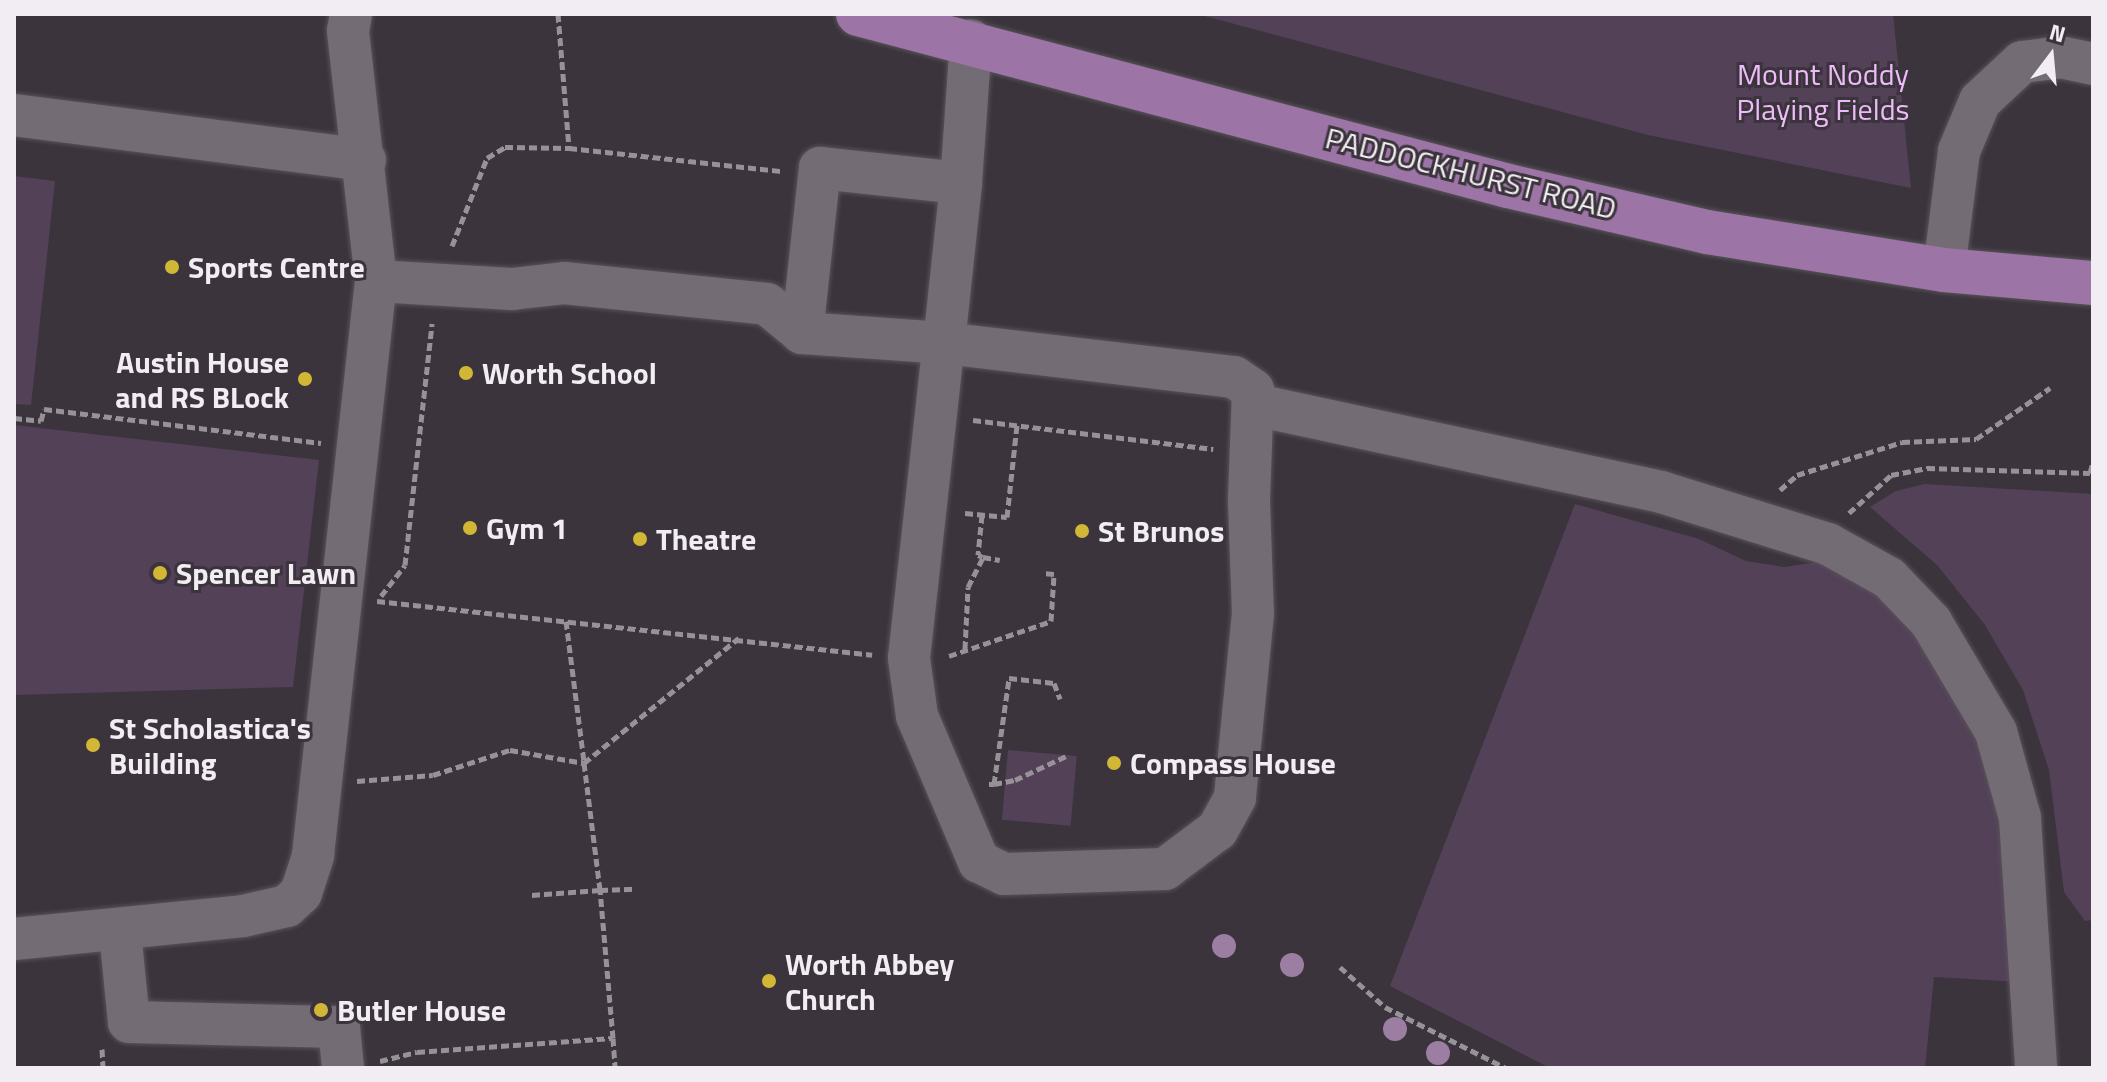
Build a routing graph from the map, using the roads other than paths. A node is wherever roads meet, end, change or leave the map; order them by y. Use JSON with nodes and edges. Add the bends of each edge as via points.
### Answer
{"nodes":[{"id":1,"x":351,"y":14,"type":"edge"},
{"id":2,"x":858,"y":14,"type":"edge"},
{"id":3,"x":971,"y":40,"type":"junction"},
{"id":4,"x":2093,"y":64,"type":"edge"},
{"id":5,"x":14,"y":115,"type":"edge"},
{"id":6,"x":365,"y":160,"type":"junction"},
{"id":7,"x":961,"y":183,"type":"junction"},
{"id":8,"x":1944,"y":270,"type":"junction"},
{"id":9,"x":376,"y":281,"type":"junction"},
{"id":10,"x":2093,"y":283,"type":"edge"},
{"id":11,"x":802,"y":333,"type":"junction"},
{"id":12,"x":944,"y":343,"type":"junction"},
{"id":13,"x":1256,"y":405,"type":"junction"},
{"id":14,"x":120,"y":932,"type":"junction"},
{"id":15,"x":14,"y":939,"type":"edge"},
{"id":16,"x":356,"y":1064,"type":"edge"},
{"id":17,"x":2036,"y":1068,"type":"edge"}],
"edges":[{"from":1,"to":6,"type":"lane","via":[[348,31]]},
{"from":2,"to":3,"type":"main road","name":"PADDOCKHURST ROAD"},
{"from":3,"to":7,"type":"lane"},
{"from":3,"to":8,"type":"main road","name":"PADDOCKHURST ROAD","via":[[1508,186],[1707,232]]},
{"from":4,"to":8,"type":"lane","via":[[2060,57],[2022,62],[1980,101],[1959,151]]},
{"from":5,"to":6,"type":"lane"},
{"from":6,"to":9,"type":"lane"},
{"from":7,"to":11,"type":"lane","via":[[820,168]]},
{"from":7,"to":12,"type":"lane"},
{"from":8,"to":10,"type":"main road","name":"PADDOCKHURST ROAD"},
{"from":9,"to":11,"type":"lane","via":[[435,299],[564,283],[767,304]]},
{"from":9,"to":14,"type":"lane","via":[[313,855],[301,893],[287,906]]},
{"from":11,"to":12,"type":"lane"},
{"from":12,"to":13,"type":"lane","via":[[1234,377],[1253,390]]},
{"from":12,"to":13,"type":"lane","via":[[909,663],[917,716],[979,862],[1004,874],[1165,869],[1217,830],[1235,798],[1226,734],[1253,613],[1249,501]]},
{"from":13,"to":17,"type":"lane","via":[[1661,492],[1828,544],[1889,578],[1931,622],[1996,732],[2020,818]]},
{"from":14,"to":15,"type":"lane"},
{"from":14,"to":16,"type":"lane","via":[[129,1022],[339,1027]]}]}
